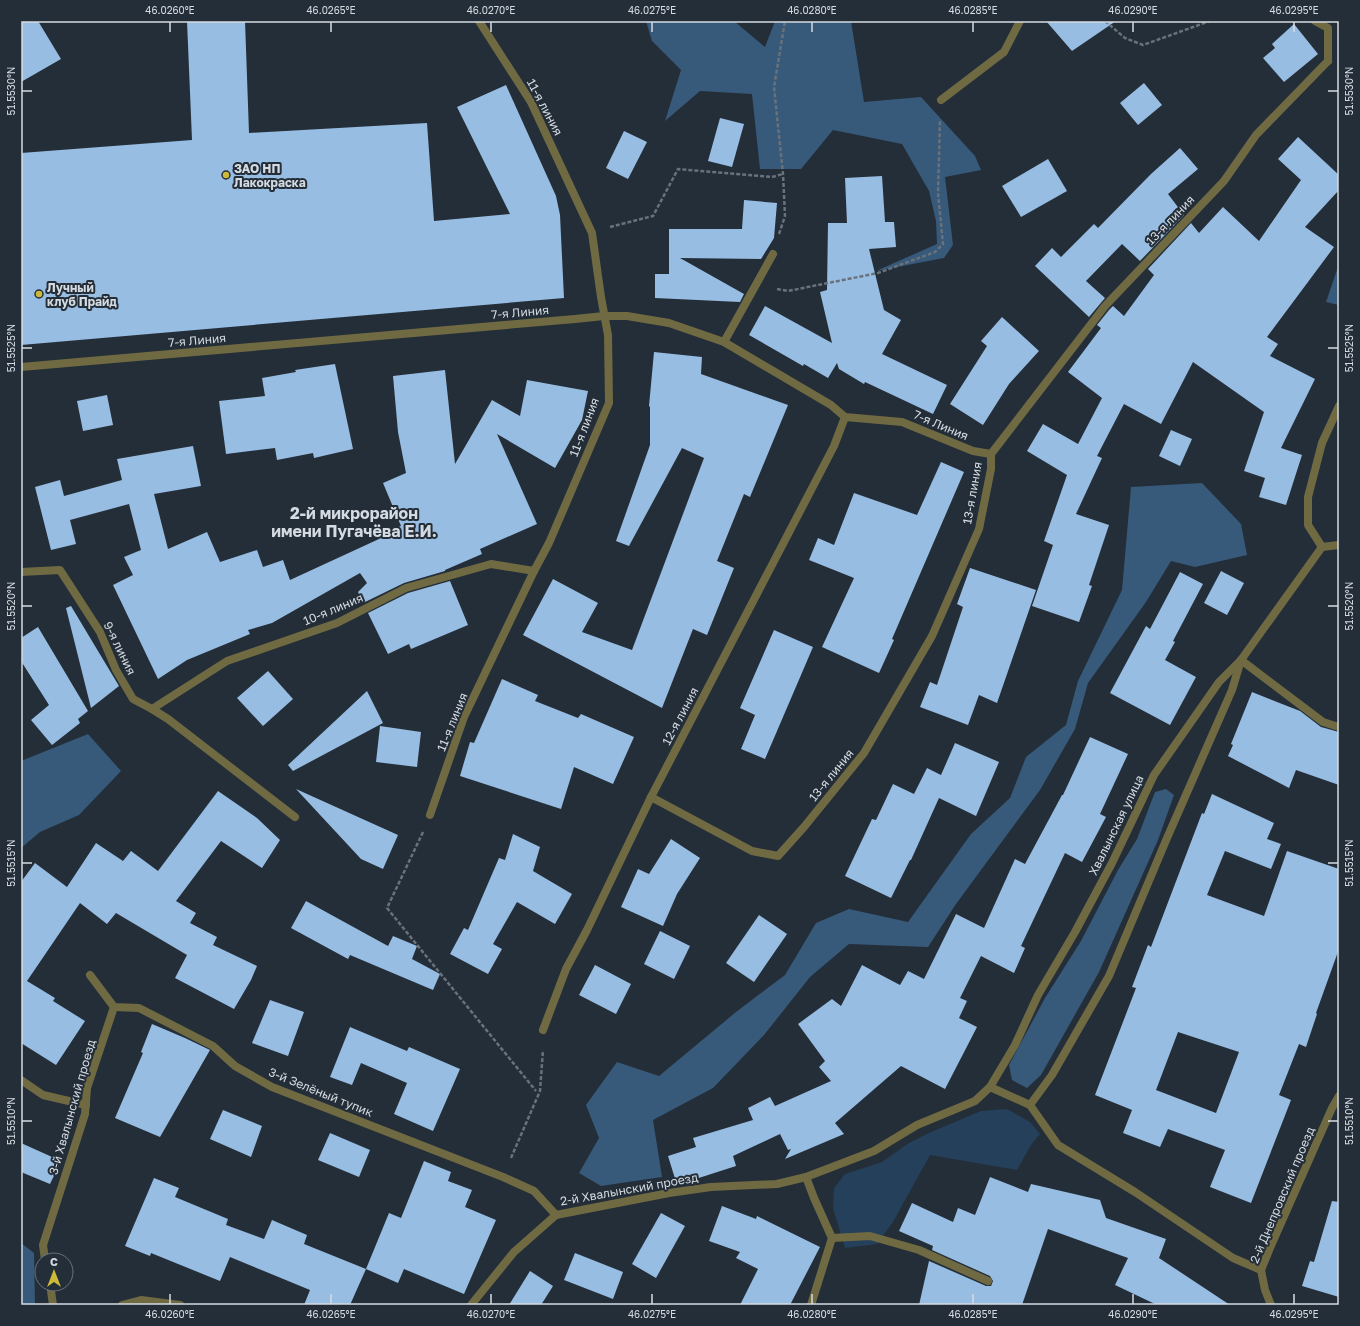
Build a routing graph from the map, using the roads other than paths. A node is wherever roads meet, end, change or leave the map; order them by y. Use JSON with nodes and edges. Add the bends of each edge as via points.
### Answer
{"nodes":[{"id":1,"x":479,"y":21,"type":"edge"},
{"id":2,"x":1020,"y":21,"type":"edge"},
{"id":3,"x":1315,"y":21,"type":"edge"},
{"id":4,"x":941,"y":100,"type":"road end"},
{"id":5,"x":773,"y":254,"type":"road end"},
{"id":6,"x":604,"y":316,"type":"junction"},
{"id":7,"x":724,"y":342,"type":"junction"},
{"id":8,"x":21,"y":367,"type":"edge"},
{"id":9,"x":1339,"y":406,"type":"edge"},
{"id":10,"x":845,"y":417,"type":"junction"},
{"id":11,"x":991,"y":454,"type":"junction"},
{"id":12,"x":1339,"y":544,"type":"edge"},
{"id":13,"x":1322,"y":547,"type":"junction"},
{"id":14,"x":534,"y":571,"type":"junction"},
{"id":15,"x":21,"y":572,"type":"edge"},
{"id":16,"x":1241,"y":660,"type":"junction"},
{"id":17,"x":152,"y":709,"type":"junction"},
{"id":18,"x":1339,"y":727,"type":"edge"},
{"id":19,"x":651,"y":798,"type":"junction"},
{"id":20,"x":430,"y":816,"type":"road end"},
{"id":21,"x":295,"y":817,"type":"dead end"},
{"id":22,"x":90,"y":975,"type":"dead end"},
{"id":23,"x":114,"y":1007,"type":"junction"},
{"id":24,"x":543,"y":1030,"type":"road end"},
{"id":25,"x":21,"y":1080,"type":"edge"},
{"id":26,"x":990,"y":1087,"type":"junction"},
{"id":27,"x":1339,"y":1096,"type":"edge"},
{"id":28,"x":86,"y":1106,"type":"junction"},
{"id":29,"x":1030,"y":1106,"type":"junction"},
{"id":30,"x":806,"y":1177,"type":"junction"},
{"id":31,"x":556,"y":1215,"type":"junction"},
{"id":32,"x":832,"y":1238,"type":"junction"},
{"id":33,"x":44,"y":1252,"type":"edge"},
{"id":34,"x":1261,"y":1270,"type":"junction"},
{"id":35,"x":988,"y":1281,"type":"dead end"},
{"id":36,"x":51,"y":1292,"type":"edge"},
{"id":37,"x":140,"y":1303,"type":"edge"},
{"id":38,"x":53,"y":1305,"type":"edge"},
{"id":39,"x":122,"y":1305,"type":"edge"},
{"id":40,"x":180,"y":1305,"type":"edge"},
{"id":41,"x":471,"y":1305,"type":"edge"},
{"id":42,"x":811,"y":1305,"type":"edge"},
{"id":43,"x":1271,"y":1305,"type":"edge"}],
"edges":[{"from":1,"to":6,"type":"street","name":"11-я линия","via":[[531,102],[592,233]]},
{"from":2,"to":4,"type":"street","via":[[1004,52]]},
{"from":3,"to":11,"type":"street","name":"13-я линия","via":[[1328,28],[1328,61],[1256,134],[1224,181],[1105,306]]},
{"from":5,"to":7,"type":"street"},
{"from":6,"to":7,"type":"street","name":"7-я Линия","via":[[627,316],[669,322]]},
{"from":6,"to":8,"type":"street","name":"7-я Линия"},
{"from":6,"to":14,"type":"street","name":"11-я линия","via":[[608,335],[609,403],[549,543]]},
{"from":7,"to":10,"type":"street","name":"7-я Линия","via":[[830,405]]},
{"from":9,"to":13,"type":"street","via":[[1322,443],[1308,497],[1308,525]]},
{"from":10,"to":11,"type":"street","name":"7-я Линия","via":[[902,422],[973,451]]},
{"from":10,"to":19,"type":"street","name":"12-я линия","via":[[834,446]]},
{"from":11,"to":19,"type":"street","name":"13-я линия","via":[[991,469],[979,529],[932,636],[864,753],[778,856],[752,850]]},
{"from":12,"to":13,"type":"street"},
{"from":13,"to":16,"type":"street","name":"Хвалынская улица"},
{"from":14,"to":17,"type":"street","name":"10-я линия","via":[[491,564],[406,588],[337,623],[227,662]]},
{"from":14,"to":20,"type":"street","name":"11-я линия","via":[[464,717]]},
{"from":15,"to":17,"type":"street","name":"9-я линия","via":[[60,570],[100,632],[116,670],[133,699]]},
{"from":16,"to":18,"type":"street","via":[[1323,722]]},
{"from":16,"to":26,"type":"street","name":"Хвалынская улица","via":[[1219,682],[1154,775],[1108,870]]},
{"from":16,"to":29,"type":"street","via":[[1232,690],[1109,976],[1052,1075]]},
{"from":17,"to":21,"type":"street","name":"9-я линия"},
{"from":19,"to":24,"type":"street","name":"12-я линия","via":[[588,930],[566,970]]},
{"from":22,"to":23,"type":"street"},
{"from":23,"to":28,"type":"street","name":"3-й Хвалынский проезд","via":[[87,1088]]},
{"from":23,"to":31,"type":"street","name":"3-й Зелёный тупик","via":[[138,1008],[213,1046],[235,1066],[272,1087],[534,1191]]},
{"from":25,"to":28,"type":"street","via":[[43,1095]]},
{"from":26,"to":29,"type":"street"},
{"from":26,"to":30,"type":"street","name":"Хвалынская улица","via":[[975,1101],[917,1124],[874,1151]]},
{"from":27,"to":34,"type":"street","name":"2-й Днепровский проезд"},
{"from":28,"to":33,"type":"street","name":"3-й Хвалынский проезд","via":[[43,1245]]},
{"from":29,"to":34,"type":"street","via":[[1058,1145],[1135,1192],[1233,1258]]},
{"from":30,"to":31,"type":"street","name":"2-й Хвалынский проезд","via":[[777,1184],[669,1192]]},
{"from":30,"to":32,"type":"street"},
{"from":31,"to":41,"type":"street","name":"2-й Хвалынский проезд","via":[[514,1252]]},
{"from":32,"to":35,"type":"street","via":[[870,1236],[920,1250]]},
{"from":32,"to":42,"type":"street"},
{"from":34,"to":43,"type":"street","name":"2-й Днепровский проезд"},
{"from":36,"to":38,"type":"street"},
{"from":37,"to":39,"type":"street"},
{"from":37,"to":40,"type":"street"}]}
